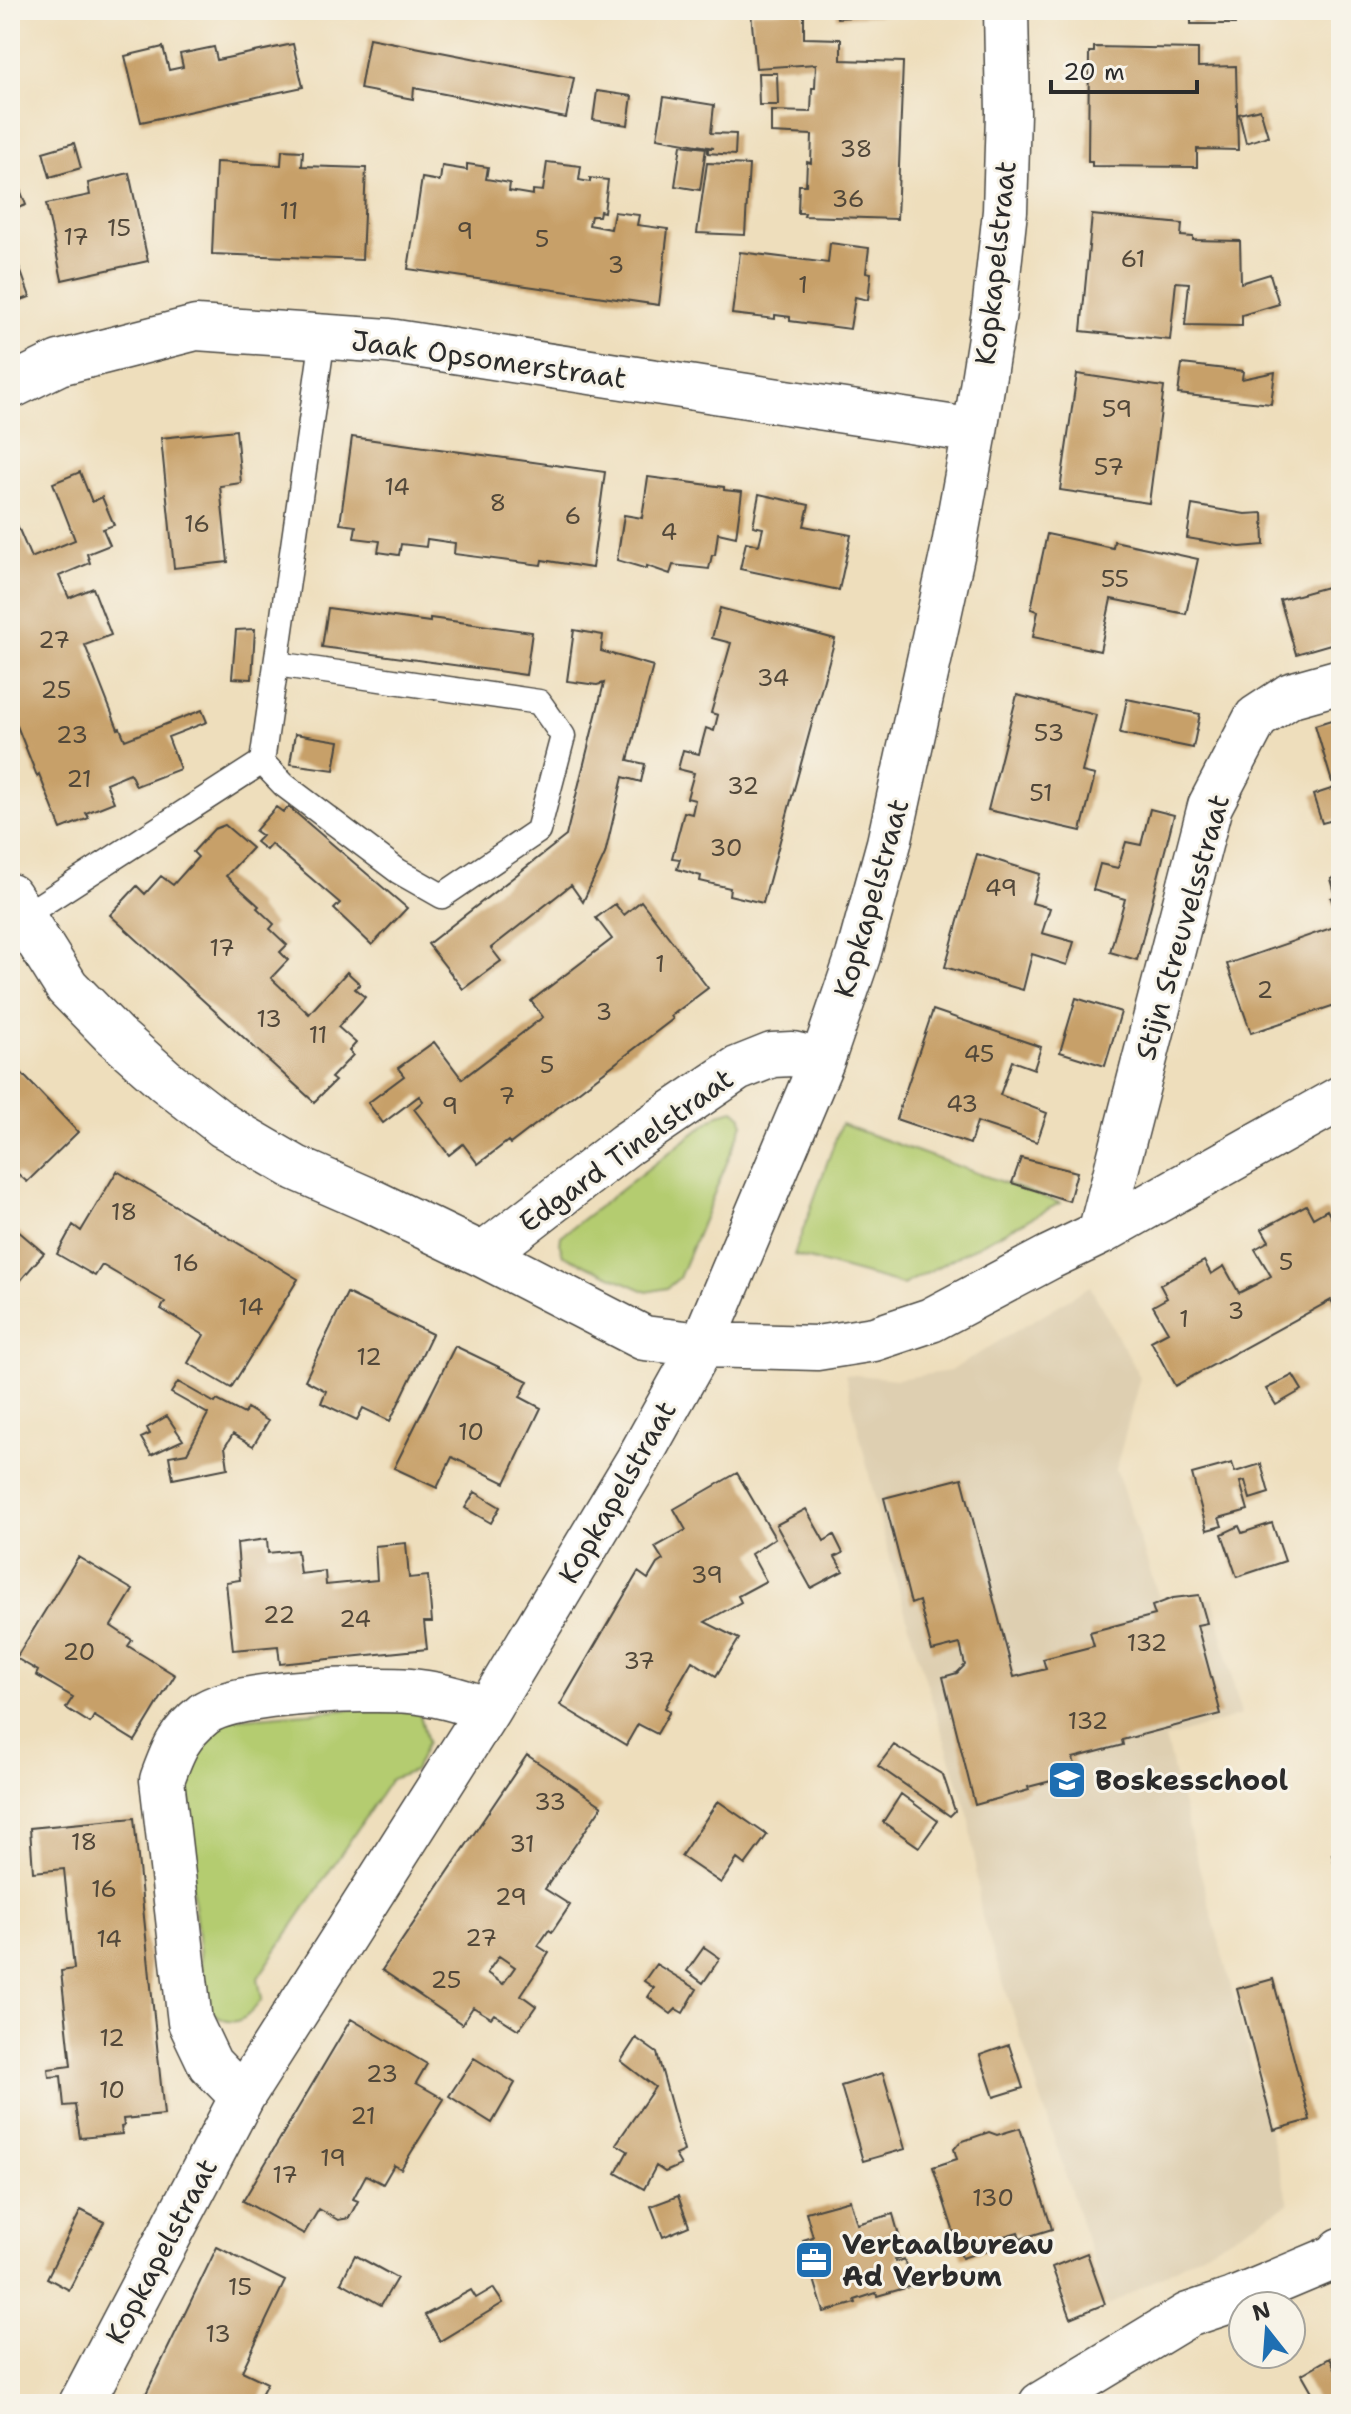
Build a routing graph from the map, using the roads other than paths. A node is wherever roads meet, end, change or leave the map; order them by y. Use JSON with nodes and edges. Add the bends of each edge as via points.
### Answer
{"nodes":[{"id":1,"x":1006,"y":10,"type":"edge"},
{"id":2,"x":323,"y":337,"type":"junction"},
{"id":3,"x":10,"y":387,"type":"edge"},
{"id":4,"x":975,"y":431,"type":"junction"},
{"id":5,"x":276,"y":664,"type":"junction"},
{"id":6,"x":1341,"y":681,"type":"edge"},
{"id":7,"x":262,"y":762,"type":"junction"},
{"id":8,"x":16,"y":906,"type":"edge"},
{"id":9,"x":822,"y":1061,"type":"junction"},
{"id":10,"x":1341,"y":1098,"type":"edge"},
{"id":11,"x":1100,"y":1233,"type":"junction"},
{"id":12,"x":483,"y":1255,"type":"junction"},
{"id":13,"x":702,"y":1345,"type":"junction"},
{"id":14,"x":488,"y":1710,"type":"junction"},
{"id":15,"x":242,"y":2097,"type":"junction"},
{"id":16,"x":1341,"y":2250,"type":"edge"},
{"id":17,"x":81,"y":2404,"type":"edge"},
{"id":18,"x":1041,"y":2404,"type":"edge"}],
"edges":[{"from":1,"to":4,"type":"street","name":"Kopkapelstraat","via":[[1005,211]]},
{"from":2,"to":3,"type":"street","name":"Jaak Opsomerstraat","via":[[196,328],[59,363]]},
{"from":2,"to":4,"type":"street","name":"Jaak Opsomerstraat","via":[[389,341]]},
{"from":2,"to":5,"type":"lane"},
{"from":4,"to":9,"type":"street","name":"Kopkapelstraat","via":[[889,843]]},
{"from":5,"to":7,"type":"lane"},
{"from":5,"to":7,"type":"lane","via":[[539,702],[563,736],[538,831],[442,896],[398,871],[284,785]]},
{"from":6,"to":11,"type":"street","name":"Stijn Streuvelsstraat","via":[[1291,695],[1256,718],[1210,806]]},
{"from":7,"to":8,"type":"lane"},
{"from":8,"to":12,"type":"street","name":"Edgard Tinelstraat","via":[[67,987],[114,1035],[224,1126],[296,1168]]},
{"from":9,"to":12,"type":"street","name":"Edgard Tinelstraat","via":[[772,1055],[737,1069],[625,1145]]},
{"from":9,"to":13,"type":"street","name":"Kopkapelstraat"},
{"from":10,"to":11,"type":"street"},
{"from":11,"to":13,"type":"street","via":[[931,1320],[874,1339],[817,1348]]},
{"from":12,"to":13,"type":"street","name":"Edgard Tinelstraat","via":[[644,1338]]},
{"from":13,"to":14,"type":"street","name":"Kopkapelstraat"},
{"from":14,"to":15,"type":"street","name":"Kopkapelstraat"},
{"from":14,"to":15,"type":"street","via":[[411,1691],[246,1698],[206,1712],[176,1742],[162,1780],[190,2022],[210,2064]]},
{"from":15,"to":17,"type":"street","name":"Kopkapelstraat"},
{"from":16,"to":18,"type":"street","via":[[1275,2283],[1188,2315]]}]}
